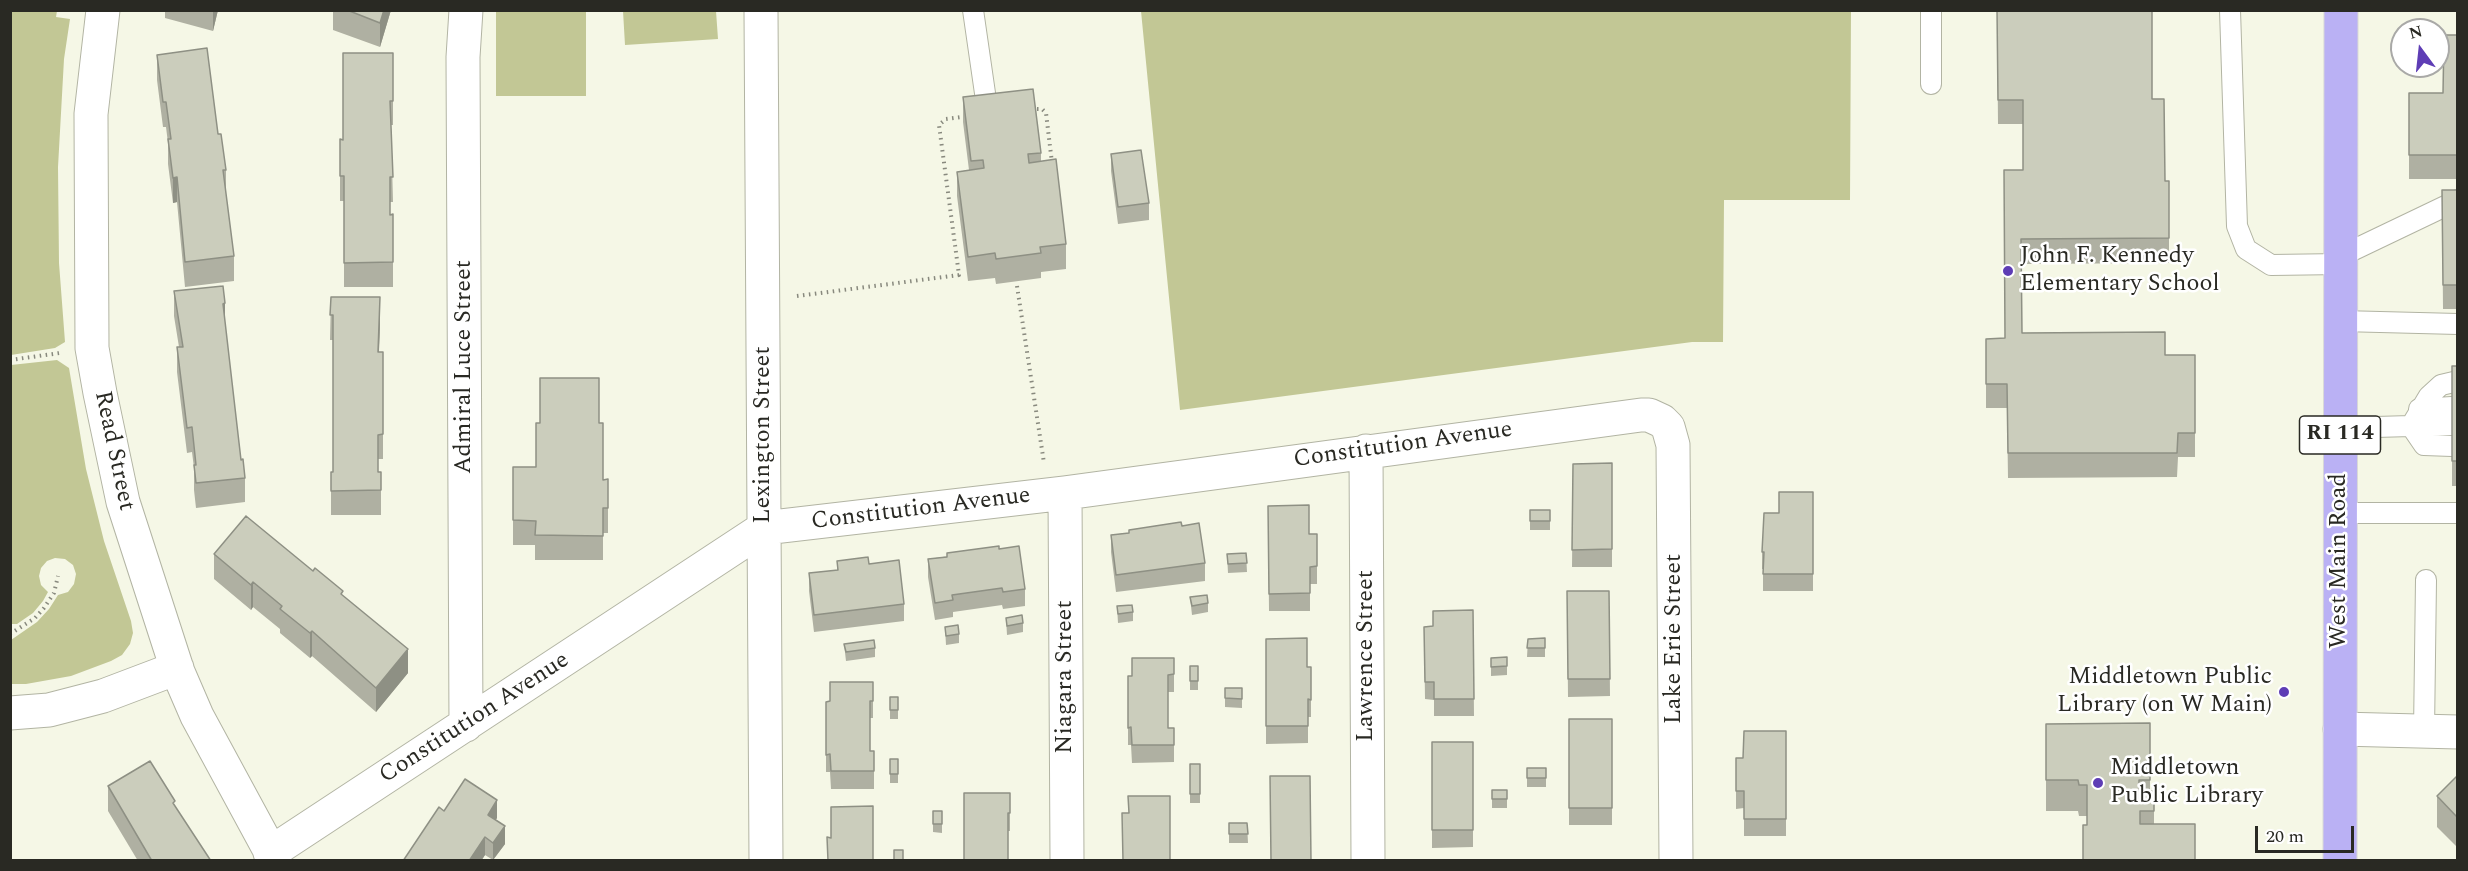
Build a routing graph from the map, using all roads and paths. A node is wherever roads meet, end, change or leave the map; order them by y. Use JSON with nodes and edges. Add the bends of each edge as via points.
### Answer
{"nodes":[{"id":1,"x":103,"y":10,"type":"edge"},
{"id":2,"x":466,"y":10,"type":"edge"},
{"id":3,"x":762,"y":10,"type":"edge"},
{"id":4,"x":973,"y":10,"type":"edge"},
{"id":5,"x":1930,"y":10,"type":"edge"},
{"id":6,"x":2230,"y":10,"type":"edge"},
{"id":7,"x":2341,"y":10,"type":"edge"},
{"id":8,"x":1931,"y":84,"type":"dead end"},
{"id":9,"x":988,"y":114,"type":"junction"},
{"id":10,"x":1053,"y":166,"type":"edge"},
{"id":11,"x":2457,"y":200,"type":"edge"},
{"id":12,"x":2341,"y":260,"type":"junction"},
{"id":13,"x":1017,"y":286,"type":"dead end"},
{"id":14,"x":763,"y":300,"type":"junction"},
{"id":15,"x":2341,"y":321,"type":"junction"},
{"id":16,"x":2457,"y":324,"type":"edge"},
{"id":17,"x":92,"y":348,"type":"junction"},
{"id":18,"x":10,"y":360,"type":"edge"},
{"id":19,"x":2457,"y":381,"type":"edge"},
{"id":20,"x":2452,"y":416,"type":"edge"},
{"id":21,"x":2415,"y":417,"type":"junction"},
{"id":22,"x":1662,"y":420,"type":"joint"},
{"id":23,"x":2340,"y":428,"type":"junction"},
{"id":24,"x":2452,"y":446,"type":"edge"},
{"id":25,"x":1366,"y":451,"type":"junction"},
{"id":26,"x":1057,"y":494,"type":"junction"},
{"id":27,"x":2340,"y":513,"type":"junction"},
{"id":28,"x":2457,"y":513,"type":"edge"},
{"id":29,"x":764,"y":528,"type":"junction"},
{"id":30,"x":58,"y":576,"type":"dead end"},
{"id":31,"x":2426,"y":580,"type":"dead end"},
{"id":32,"x":10,"y":628,"type":"edge"},
{"id":33,"x":18,"y":629,"type":"junction"},
{"id":34,"x":10,"y":634,"type":"edge"},
{"id":35,"x":177,"y":668,"type":"junction"},
{"id":36,"x":10,"y":713,"type":"edge"},
{"id":37,"x":466,"y":724,"type":"junction"},
{"id":38,"x":2340,"y":729,"type":"junction"},
{"id":39,"x":2424,"y":732,"type":"junction"},
{"id":40,"x":2457,"y":732,"type":"edge"},
{"id":41,"x":273,"y":857,"type":"edge"},
{"id":42,"x":766,"y":861,"type":"edge"},
{"id":43,"x":1067,"y":861,"type":"edge"},
{"id":44,"x":1368,"y":861,"type":"edge"},
{"id":45,"x":1676,"y":861,"type":"edge"},
{"id":46,"x":2340,"y":861,"type":"edge"}],
"edges":[{"from":1,"to":17,"type":"street","name":"Read Street","via":[[91,114]]},
{"from":2,"to":37,"type":"street","name":"Admiral Luce Street"},
{"from":3,"to":14,"type":"street","name":"Lexington Street"},
{"from":4,"to":9,"type":"lane"},
{"from":5,"to":8,"type":"lane"},
{"from":6,"to":12,"type":"lane","via":[[2237,226],[2246,249],[2271,265]]},
{"from":7,"to":12,"type":"highway","name":"West Main Road","number":"RI 114"},
{"from":9,"to":10,"type":"path","via":[[1044,110]]},
{"from":9,"to":14,"type":"path","via":[[946,119],[939,125],[959,275]]},
{"from":11,"to":12,"type":"lane"},
{"from":12,"to":15,"type":"highway","name":"West Main Road","number":"RI 114"},
{"from":13,"to":26,"type":"path"},
{"from":14,"to":29,"type":"street","name":"Lexington Street"},
{"from":15,"to":16,"type":"lane"},
{"from":15,"to":23,"type":"highway","name":"West Main Road","number":"RI 114"},
{"from":17,"to":18,"type":"path"},
{"from":17,"to":35,"type":"street","name":"Read Street","via":[[123,502]]},
{"from":19,"to":21,"type":"lane","via":[[2441,385]]},
{"from":20,"to":21,"type":"lane"},
{"from":21,"to":23,"type":"lane"},
{"from":21,"to":24,"type":"lane","via":[[2424,446]]},
{"from":22,"to":25,"type":"street","name":"Constitution Avenue","via":[[1641,415]]},
{"from":22,"to":45,"type":"street","name":"Lake Erie Street","via":[[1672,436],[1674,457]]},
{"from":23,"to":27,"type":"highway","name":"West Main Road","number":"RI 114"},
{"from":25,"to":26,"type":"street","name":"Constitution Avenue"},
{"from":25,"to":44,"type":"street","name":"Lawrence Street"},
{"from":26,"to":29,"type":"street","name":"Constitution Avenue"},
{"from":26,"to":43,"type":"street","name":"Niagara Street"},
{"from":27,"to":28,"type":"lane"},
{"from":27,"to":38,"type":"highway","name":"West Main Road","number":"RI 114"},
{"from":29,"to":37,"type":"street","name":"Constitution Avenue"},
{"from":29,"to":42,"type":"street","name":"Lexington Street"},
{"from":30,"to":33,"type":"path","via":[[54,593],[44,608]]},
{"from":31,"to":39,"type":"lane"},
{"from":32,"to":33,"type":"path"},
{"from":33,"to":34,"type":"path"},
{"from":35,"to":36,"type":"street","via":[[49,711]]},
{"from":35,"to":41,"type":"street","name":"Read Street","via":[[197,716]]},
{"from":37,"to":41,"type":"street","name":"Constitution Avenue"},
{"from":38,"to":39,"type":"street"},
{"from":38,"to":46,"type":"highway","name":"West Main Road","number":"RI 114"},
{"from":39,"to":40,"type":"street"}]}
